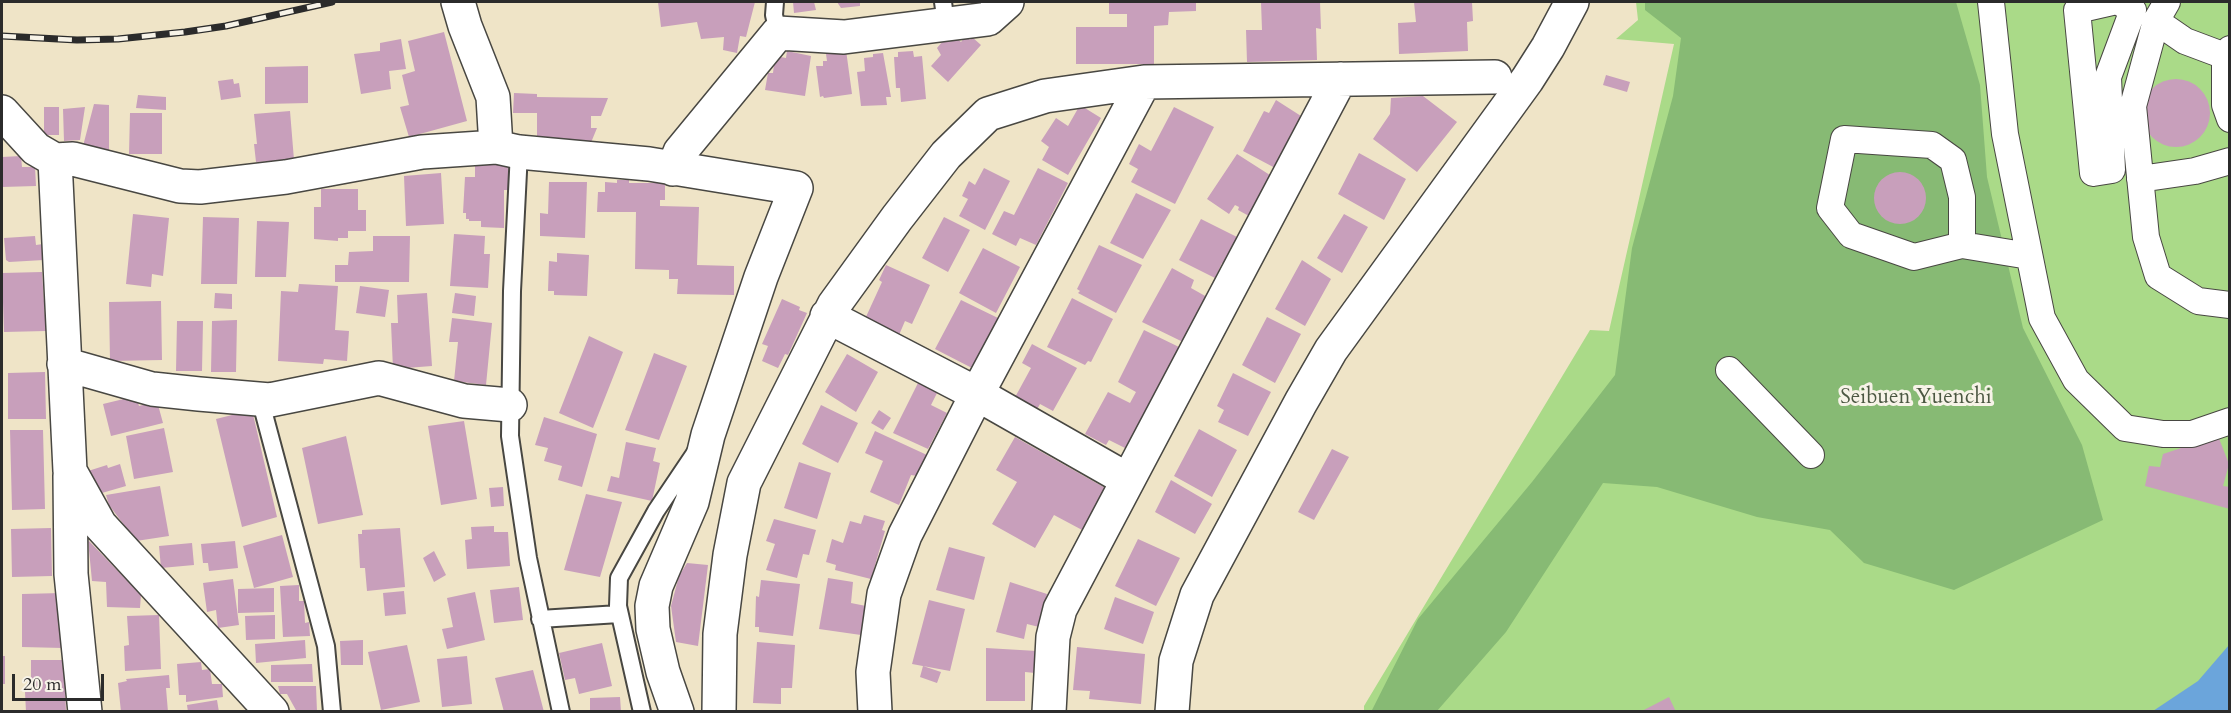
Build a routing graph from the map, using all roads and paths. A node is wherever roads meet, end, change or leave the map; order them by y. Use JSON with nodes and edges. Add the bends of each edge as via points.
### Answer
{"nodes":[{"id":1,"x":458,"y":2,"type":"edge"},
{"id":2,"x":1007,"y":2,"type":"edge"},
{"id":3,"x":1572,"y":2,"type":"edge"},
{"id":4,"x":1991,"y":2,"type":"edge"},
{"id":5,"x":2138,"y":11,"type":"edge"},
{"id":6,"x":944,"y":13,"type":"edge"},
{"id":7,"x":776,"y":17,"type":"edge"},
{"id":8,"x":2227,"y":52,"type":"edge"},
{"id":9,"x":1495,"y":77,"type":"dead end"},
{"id":10,"x":1340,"y":79,"type":"junction"},
{"id":11,"x":1144,"y":82,"type":"junction"},
{"id":12,"x":2,"y":112,"type":"edge"},
{"id":13,"x":2229,"y":119,"type":"edge"},
{"id":14,"x":508,"y":150,"type":"junction"},
{"id":15,"x":55,"y":160,"type":"junction"},
{"id":16,"x":2229,"y":161,"type":"edge"},
{"id":17,"x":673,"y":169,"type":"junction"},
{"id":18,"x":2140,"y":179,"type":"junction"},
{"id":19,"x":1962,"y":245,"type":"junction"},
{"id":20,"x":2029,"y":256,"type":"junction"},
{"id":21,"x":2229,"y":305,"type":"edge"},
{"id":22,"x":827,"y":316,"type":"junction"},
{"id":23,"x":64,"y":364,"type":"junction"},
{"id":24,"x":1729,"y":370,"type":"dead end"},
{"id":25,"x":977,"y":394,"type":"junction"},
{"id":26,"x":260,"y":399,"type":"junction"},
{"id":27,"x":510,"y":405,"type":"junction"},
{"id":28,"x":2229,"y":422,"type":"edge"},
{"id":29,"x":708,"y":435,"type":"junction"},
{"id":30,"x":1811,"y":455,"type":"dead end"},
{"id":31,"x":70,"y":471,"type":"junction"},
{"id":32,"x":1128,"y":480,"type":"junction"},
{"id":33,"x":619,"y":614,"type":"junction"},
{"id":34,"x":540,"y":618,"type":"junction"},
{"id":35,"x":85,"y":711,"type":"edge"},
{"id":36,"x":272,"y":711,"type":"edge"},
{"id":37,"x":332,"y":711,"type":"edge"},
{"id":38,"x":561,"y":711,"type":"edge"},
{"id":39,"x":642,"y":711,"type":"edge"},
{"id":40,"x":677,"y":711,"type":"edge"},
{"id":41,"x":719,"y":711,"type":"edge"},
{"id":42,"x":875,"y":711,"type":"edge"},
{"id":43,"x":1050,"y":711,"type":"edge"},
{"id":44,"x":1172,"y":711,"type":"edge"}],
"edges":[{"from":1,"to":14,"type":"street"},
{"from":2,"to":6,"type":"street","via":[[988,19]]},
{"from":3,"to":44,"type":"street","via":[[1527,80],[1331,351],[1301,402],[1197,595],[1176,661]]},
{"from":4,"to":20,"type":"street","via":[[2005,134]]},
{"from":5,"to":5,"type":"street","via":[[2108,77],[2112,170],[2093,173],[2077,10]]},
{"from":5,"to":8,"type":"street","via":[[2185,41]]},
{"from":5,"to":18,"type":"street","via":[[2133,106]]},
{"from":6,"to":7,"type":"street","via":[[844,37]]},
{"from":7,"to":17,"type":"street","via":[[680,152]]},
{"from":8,"to":13,"type":"street","via":[[2225,105]]},
{"from":9,"to":10,"type":"street"},
{"from":10,"to":11,"type":"street"},
{"from":10,"to":32,"type":"street"},
{"from":11,"to":22,"type":"street","via":[[1045,96],[988,114],[946,155]]},
{"from":11,"to":25,"type":"street"},
{"from":12,"to":15,"type":"street","via":[[36,149]]},
{"from":14,"to":15,"type":"street","via":[[422,152],[200,188],[73,159]]},
{"from":14,"to":17,"type":"street"},
{"from":14,"to":27,"type":"lane"},
{"from":15,"to":23,"type":"street"},
{"from":16,"to":18,"type":"street","via":[[2195,171]]},
{"from":17,"to":29,"type":"street","via":[[796,188]]},
{"from":18,"to":21,"type":"street","via":[[2146,237],[2158,276],[2198,301]]},
{"from":19,"to":19,"type":"street","via":[[1914,257],[1851,235],[1830,208],[1844,139],[1932,145],[1953,160],[1962,197]]},
{"from":19,"to":20,"type":"street"},
{"from":20,"to":28,"type":"street","via":[[2042,318],[2076,380],[2125,428],[2192,434]]},
{"from":22,"to":25,"type":"street"},
{"from":22,"to":41,"type":"street","via":[[744,483],[729,555],[720,634]]},
{"from":23,"to":26,"type":"street","via":[[152,389]]},
{"from":23,"to":31,"type":"street"},
{"from":24,"to":30,"type":"street"},
{"from":25,"to":32,"type":"street"},
{"from":25,"to":42,"type":"street","via":[[905,535],[884,594],[873,672]]},
{"from":26,"to":27,"type":"street","via":[[379,378],[464,401]]},
{"from":26,"to":37,"type":"lane","via":[[326,646]]},
{"from":27,"to":34,"type":"lane","via":[[510,436]]},
{"from":29,"to":33,"type":"lane","via":[[662,502],[619,578]]},
{"from":29,"to":40,"type":"street","via":[[692,502],[656,586],[652,606],[663,672]]},
{"from":31,"to":35,"type":"street","via":[[71,574]]},
{"from":31,"to":36,"type":"street","via":[[100,525]]},
{"from":32,"to":43,"type":"street","via":[[1060,609],[1053,637]]},
{"from":33,"to":34,"type":"lane"},
{"from":33,"to":39,"type":"lane"},
{"from":34,"to":38,"type":"lane"}]}
